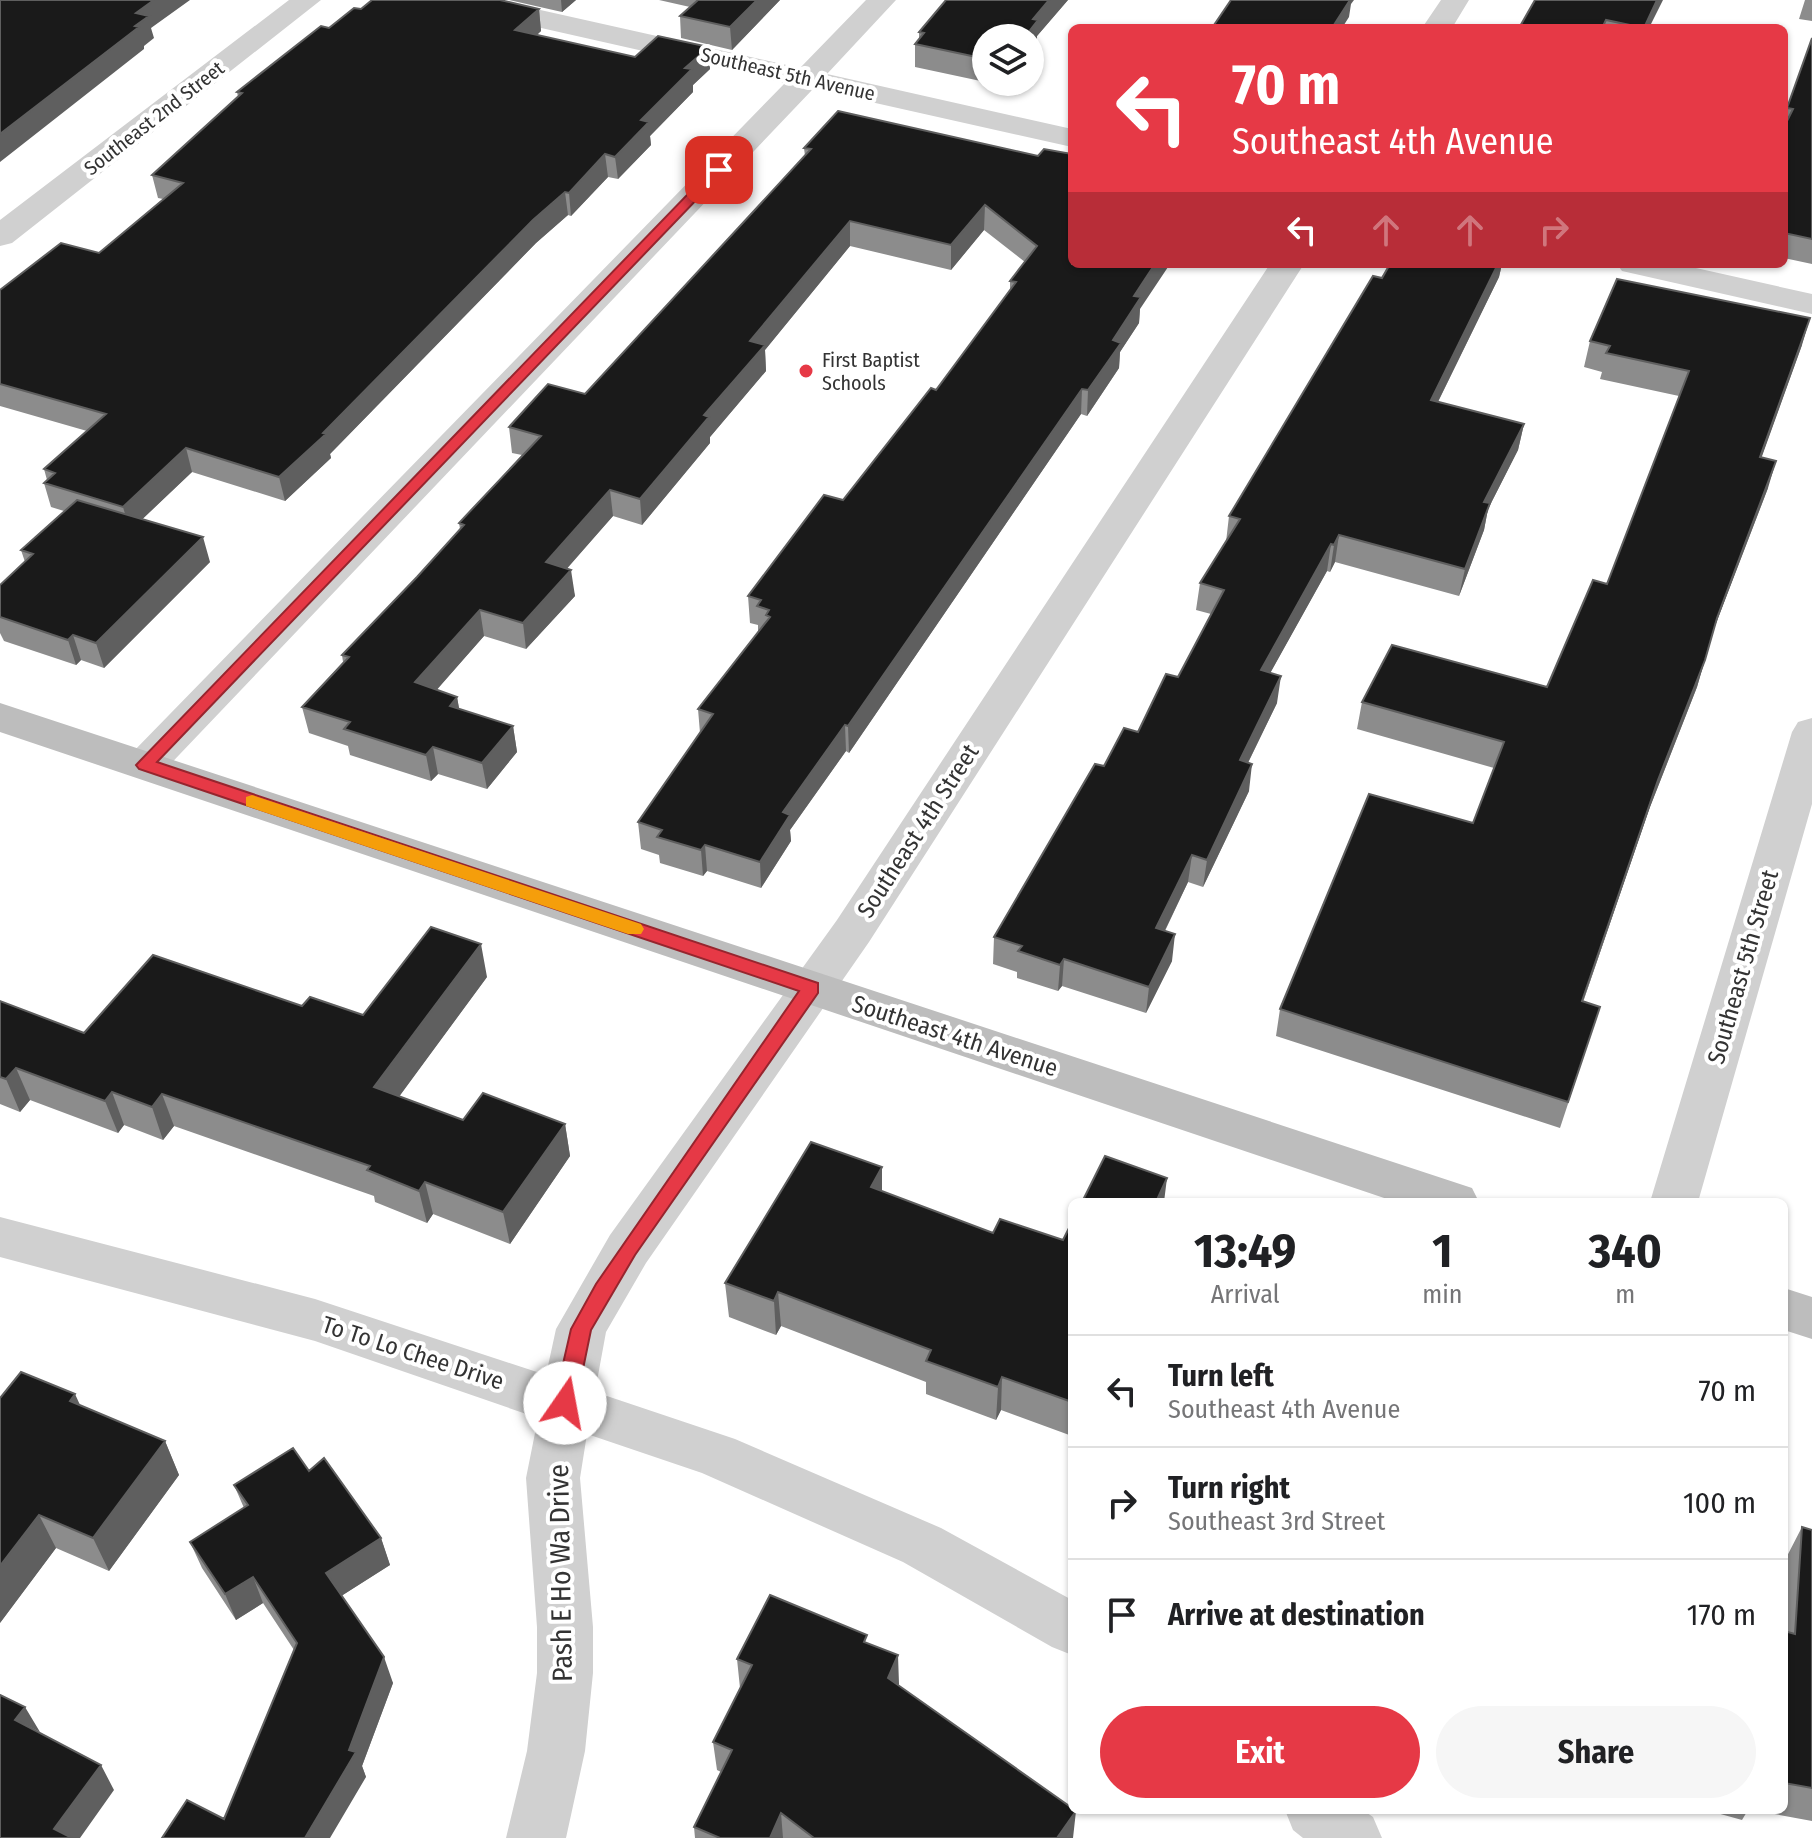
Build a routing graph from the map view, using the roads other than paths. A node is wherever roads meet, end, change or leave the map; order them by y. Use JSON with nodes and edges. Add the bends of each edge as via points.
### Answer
{"nodes":[{"id":1,"x":307,"y":0,"type":"edge"},
{"id":2,"x":457,"y":0,"type":"edge"},
{"id":3,"x":882,"y":0,"type":"edge"},
{"id":4,"x":1455,"y":0,"type":"edge"},
{"id":5,"x":1440,"y":24,"type":"edge"},
{"id":6,"x":807,"y":78,"type":"junction"},
{"id":7,"x":1068,"y":137,"type":"edge"},
{"id":8,"x":0,"y":236,"type":"edge"},
{"id":9,"x":1284,"y":268,"type":"edge"},
{"id":10,"x":1652,"y":268,"type":"edge"},
{"id":11,"x":1812,"y":304,"type":"edge"},
{"id":12,"x":0,"y":717,"type":"edge"},
{"id":13,"x":1812,"y":732,"type":"edge"},
{"id":14,"x":145,"y":765,"type":"junction"},
{"id":15,"x":811,"y":988,"type":"junction"},
{"id":16,"x":1443,"y":1198,"type":"edge"},
{"id":17,"x":1675,"y":1198,"type":"edge"},
{"id":18,"x":0,"y":1237,"type":"edge"},
{"id":19,"x":1788,"y":1310,"type":"edge"},
{"id":20,"x":1812,"y":1318,"type":"edge"},
{"id":21,"x":565,"y":1403,"type":"junction"},
{"id":22,"x":1068,"y":1627,"type":"edge"},
{"id":23,"x":1319,"y":1814,"type":"edge"},
{"id":24,"x":536,"y":1838,"type":"edge"},
{"id":25,"x":1352,"y":1838,"type":"edge"}],
"edges":[{"from":1,"to":8,"type":"street","name":"Southeast 2nd Street"},
{"from":2,"to":6,"type":"street","name":"Southeast 5th Avenue"},
{"from":3,"to":6,"type":"street"},
{"from":4,"to":5,"type":"street"},
{"from":6,"to":7,"type":"street","name":"Southeast 5th Avenue"},
{"from":6,"to":14,"type":"street"},
{"from":9,"to":15,"type":"street","name":"Southeast 4th Street"},
{"from":10,"to":11,"type":"street"},
{"from":12,"to":14,"type":"main road","name":"Southeast 4th Avenue"},
{"from":13,"to":17,"type":"street","name":"Southeast 5th Street"},
{"from":14,"to":15,"type":"main road","name":"Southeast 4th Avenue"},
{"from":15,"to":16,"type":"main road","name":"Southeast 4th Avenue"},
{"from":15,"to":21,"type":"street","name":"Southeast 4th Street","via":[[603,1291],[581,1329]]},
{"from":18,"to":21,"type":"street","name":"To To Lo Chee Drive","via":[[245,1299]]},
{"from":19,"to":20,"type":"main road"},
{"from":21,"to":22,"type":"street","name":"To To Lo Chee Drive","via":[[716,1455],[849,1511],[970,1569]]},
{"from":21,"to":24,"type":"street","name":"Pash E Ho Wa Drive","via":[[553,1478],[565,1673],[556,1751]]},
{"from":23,"to":25,"type":"street"}]}
